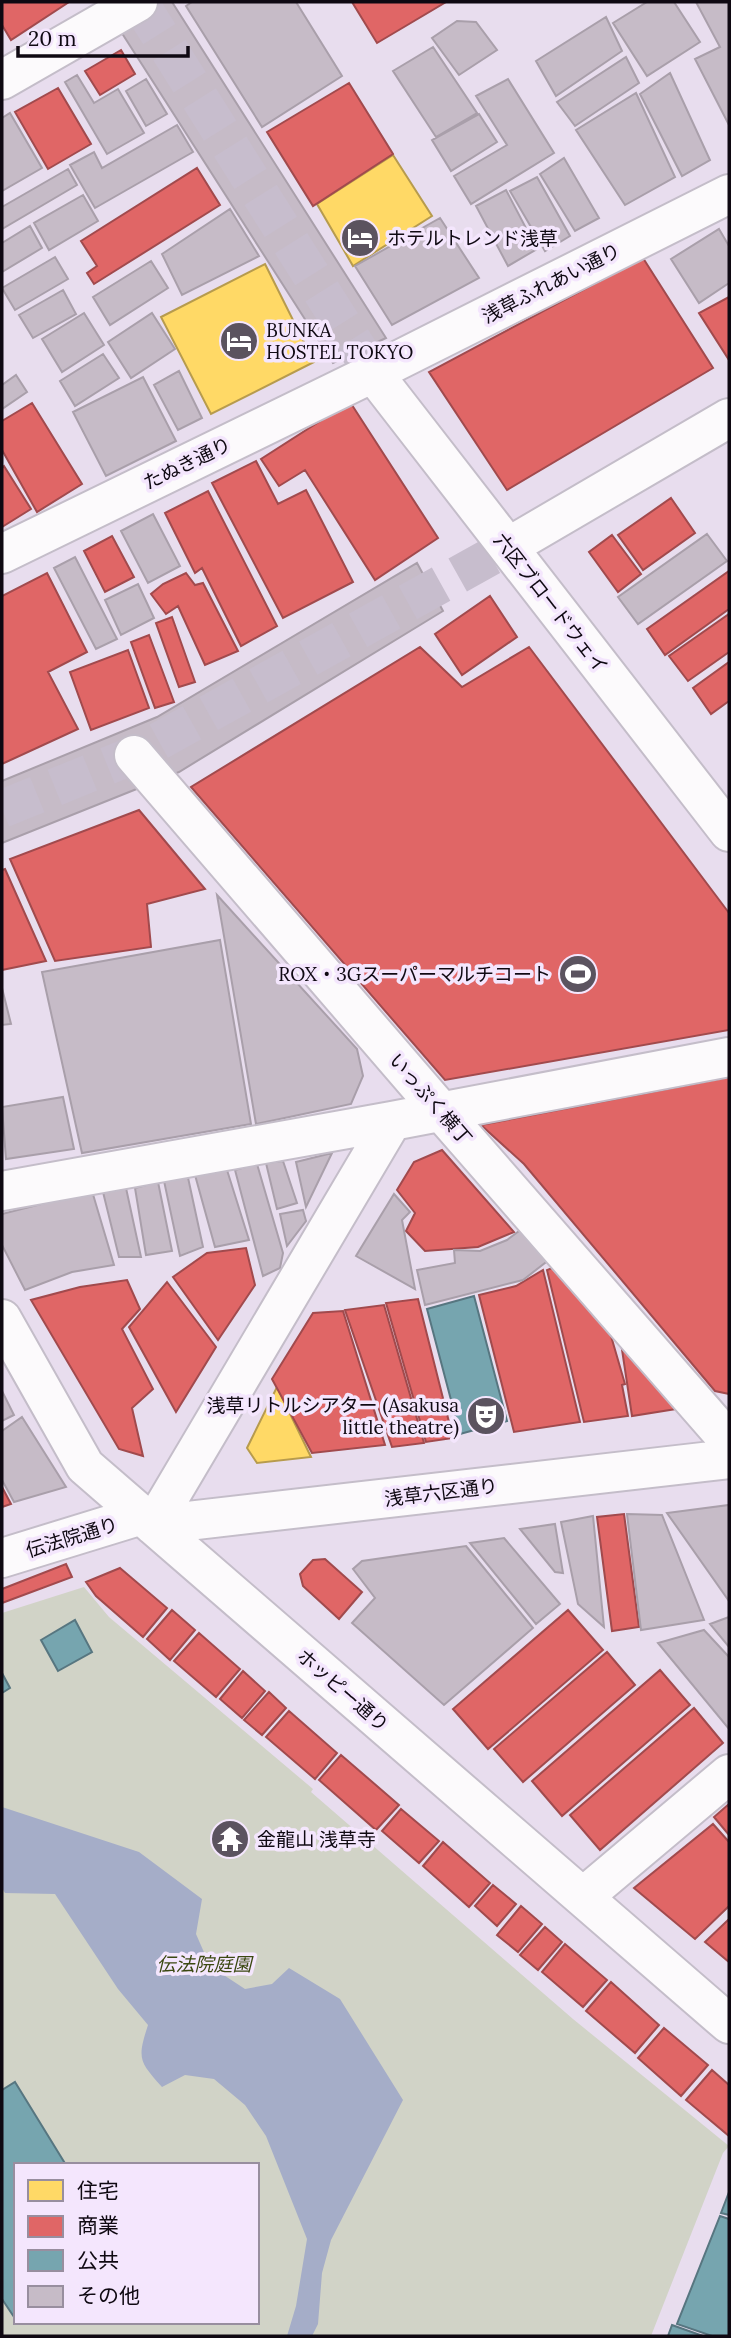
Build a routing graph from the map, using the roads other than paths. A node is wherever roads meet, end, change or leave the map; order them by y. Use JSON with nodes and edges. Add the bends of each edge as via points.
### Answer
{"nodes":[{"id":1,"x":138,"y":2,"type":"edge"},
{"id":2,"x":2,"y":80,"type":"edge"},
{"id":3,"x":729,"y":194,"type":"edge"},
{"id":4,"x":373,"y":373,"type":"junction"},
{"id":5,"x":729,"y":418,"type":"edge"},
{"id":6,"x":508,"y":547,"type":"junction"},
{"id":7,"x":2,"y":554,"type":"edge"},
{"id":8,"x":134,"y":755,"type":"dead end"},
{"id":9,"x":729,"y":832,"type":"edge"},
{"id":10,"x":729,"y":1056,"type":"edge"},
{"id":11,"x":440,"y":1110,"type":"junction"},
{"id":12,"x":391,"y":1121,"type":"junction"},
{"id":13,"x":2,"y":1191,"type":"edge"},
{"id":14,"x":2,"y":1319,"type":"edge"},
{"id":15,"x":729,"y":1441,"type":"edge"},
{"id":16,"x":729,"y":1459,"type":"edge"},
{"id":17,"x":148,"y":1520,"type":"junction"},
{"id":18,"x":2,"y":1558,"type":"edge"},
{"id":19,"x":729,"y":1774,"type":"edge"},
{"id":20,"x":583,"y":1897,"type":"junction"},
{"id":21,"x":729,"y":2024,"type":"edge"}],
"edges":[{"from":1,"to":2,"type":"street"},
{"from":3,"to":4,"type":"street","name":"浅草ふれあい通り"},
{"from":4,"to":6,"type":"street","name":"六区ブロードウェイ"},
{"from":4,"to":7,"type":"street","name":"たぬき通り"},
{"from":5,"to":6,"type":"street"},
{"from":6,"to":9,"type":"street","name":"六区ブロードウェイ"},
{"from":8,"to":11,"type":"street","name":"いっぷく横丁"},
{"from":10,"to":11,"type":"street"},
{"from":11,"to":12,"type":"street"},
{"from":11,"to":15,"type":"street","name":"いっぷく横丁"},
{"from":12,"to":13,"type":"street"},
{"from":12,"to":17,"type":"street"},
{"from":14,"to":17,"type":"street","name":"ホッピー通り","via":[[85,1466]]},
{"from":16,"to":17,"type":"street","name":"浅草六区通り"},
{"from":17,"to":18,"type":"street","name":"伝法院通り"},
{"from":17,"to":20,"type":"street","name":"ホッピー通り"},
{"from":19,"to":20,"type":"street"},
{"from":20,"to":21,"type":"street","name":"ホッピー通り"}]}
